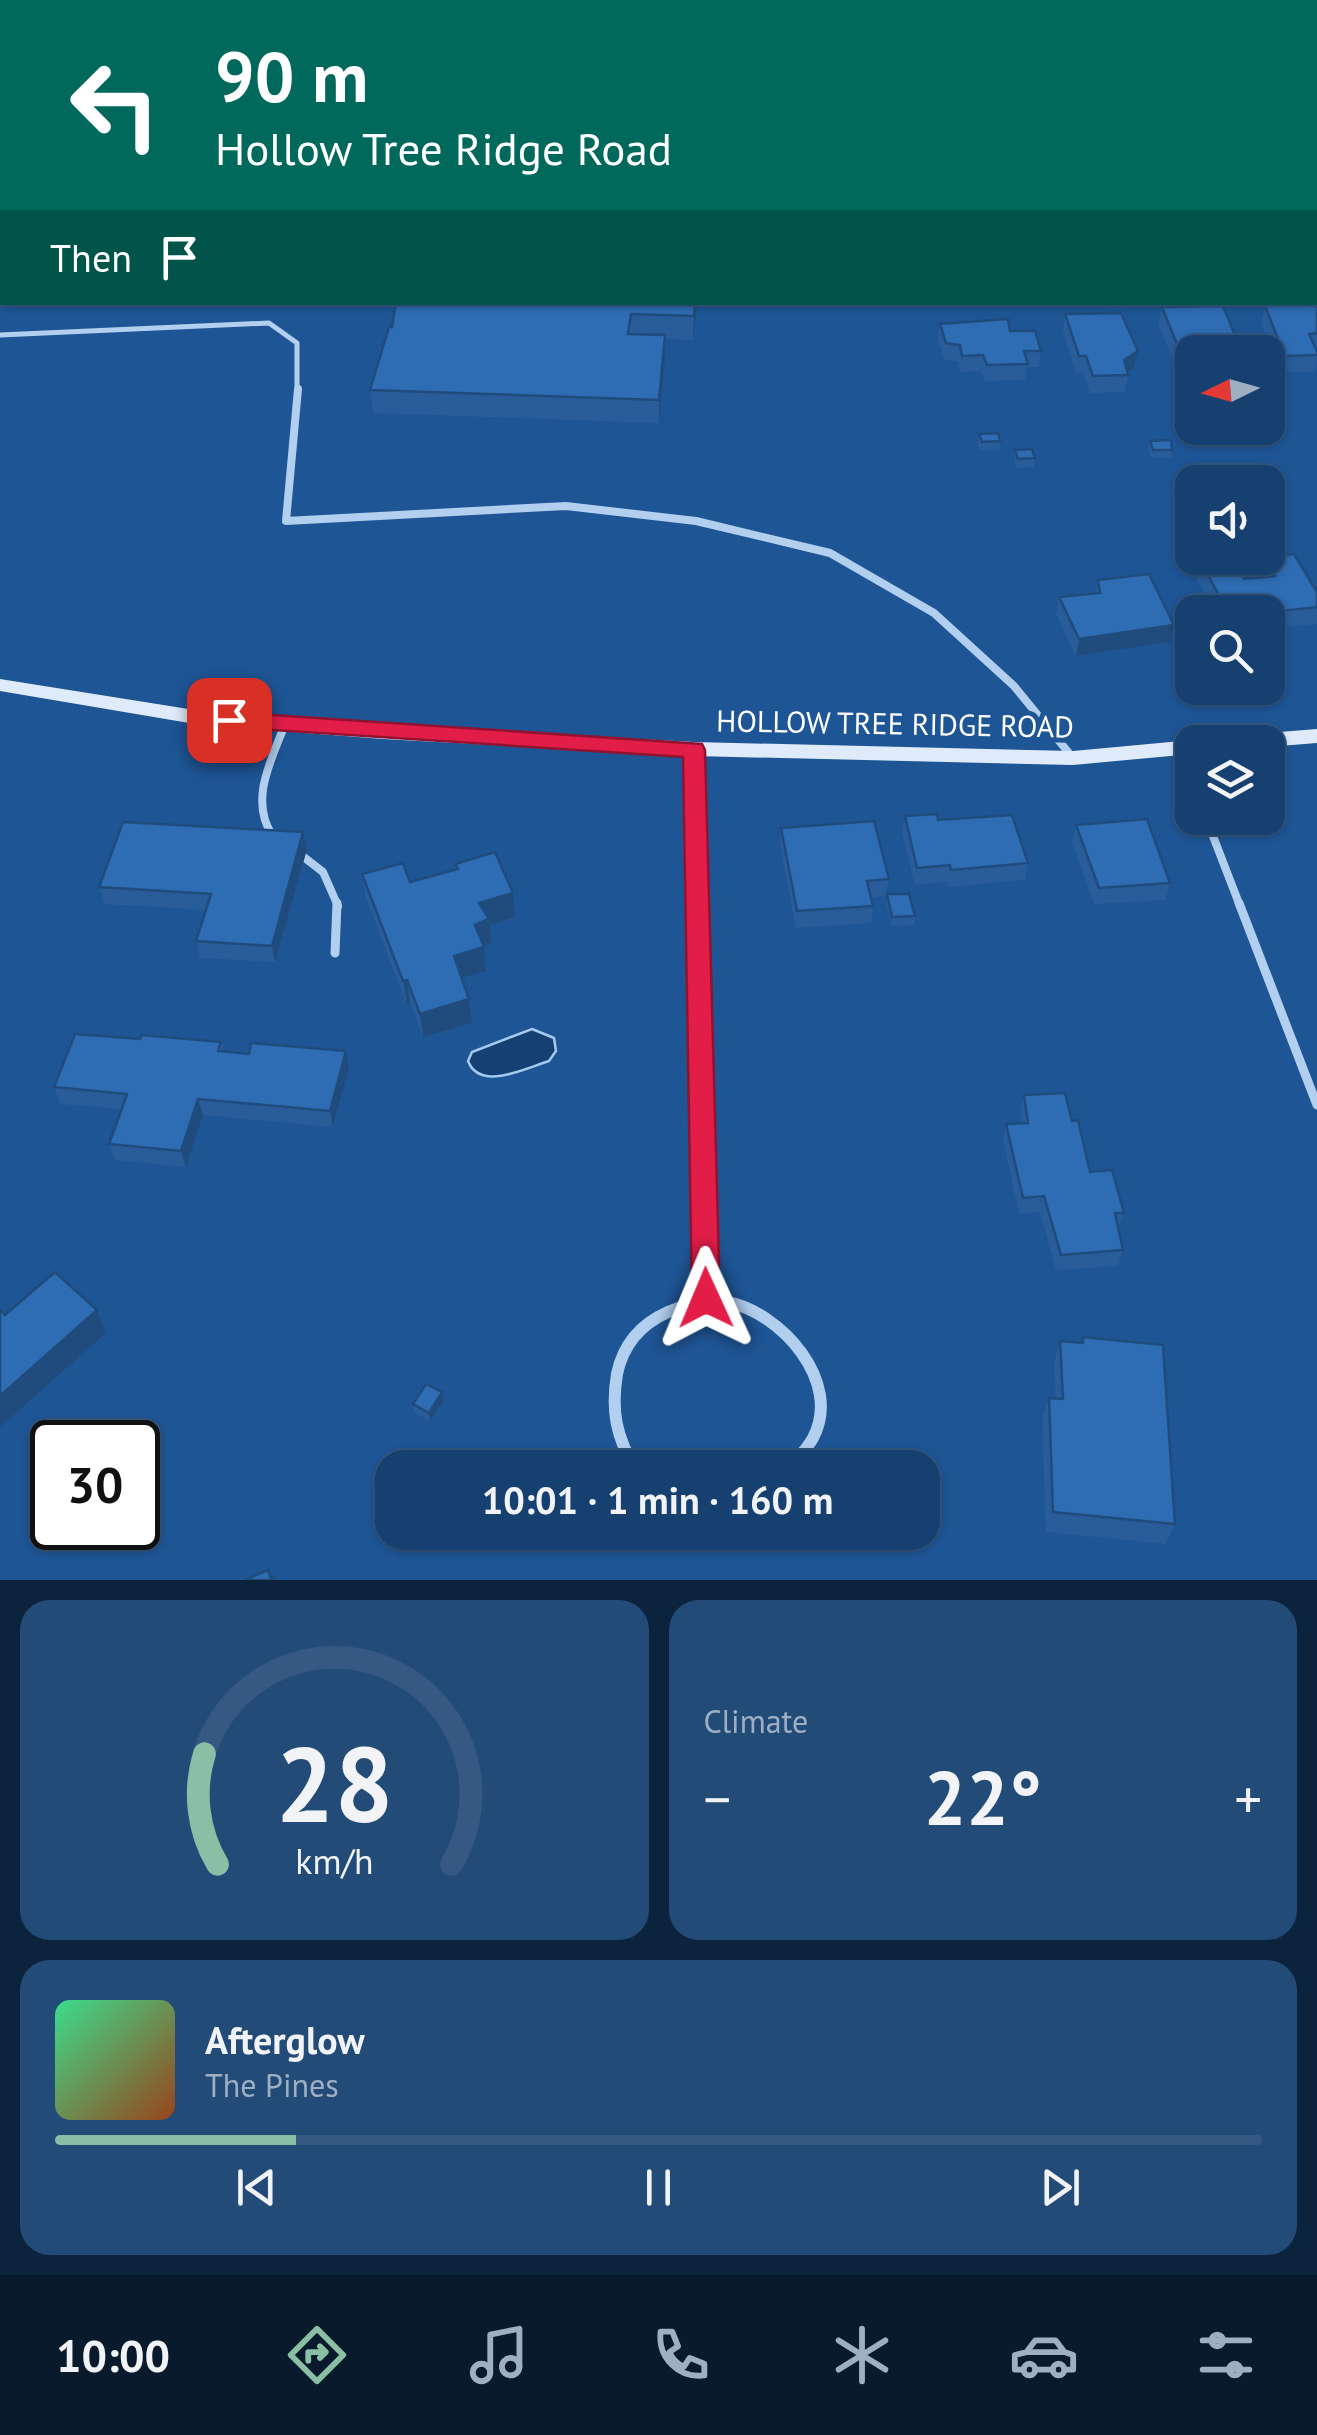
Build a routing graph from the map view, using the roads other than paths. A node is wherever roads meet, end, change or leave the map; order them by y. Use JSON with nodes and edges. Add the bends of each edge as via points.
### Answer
{"nodes":[{"id":1,"x":0,"y":335,"type":"edge"},
{"id":2,"x":0,"y":685,"type":"edge"},
{"id":3,"x":284,"y":724,"type":"junction"},
{"id":4,"x":1317,"y":736,"type":"edge"},
{"id":5,"x":1285,"y":739,"type":"edge"},
{"id":6,"x":1175,"y":749,"type":"edge"},
{"id":7,"x":694,"y":750,"type":"junction"},
{"id":8,"x":1074,"y":758,"type":"junction"},
{"id":9,"x":1213,"y":835,"type":"edge"},
{"id":10,"x":335,"y":953,"type":"dead end"},
{"id":11,"x":1317,"y":1105,"type":"edge"},
{"id":12,"x":706,"y":1298,"type":"junction"},
{"id":13,"x":624,"y":1450,"type":"edge"},
{"id":14,"x":803,"y":1450,"type":"edge"}],
"edges":[{"from":1,"to":8,"type":"lane","via":[[269,323],[296,344],[286,521],[566,506],[696,521],[830,552],[934,614],[1014,686]]},
{"from":2,"to":3,"type":"main road","name":"HOLLOW TREE RIDGE ROAD","via":[[201,718]]},
{"from":3,"to":7,"type":"main road","name":"HOLLOW TREE RIDGE ROAD"},
{"from":3,"to":10,"type":"lane","via":[[260,817],[270,833],[332,881]]},
{"from":4,"to":5,"type":"main road"},
{"from":6,"to":8,"type":"main road","name":"HOLLOW TREE RIDGE ROAD"},
{"from":7,"to":8,"type":"main road","name":"HOLLOW TREE RIDGE ROAD"},
{"from":7,"to":12,"type":"street"},
{"from":9,"to":11,"type":"lane"},
{"from":12,"to":13,"type":"street","via":[[673,1305],[642,1327],[620,1358],[612,1419]]},
{"from":12,"to":14,"type":"street","via":[[780,1324],[810,1365],[820,1408]]}]}
